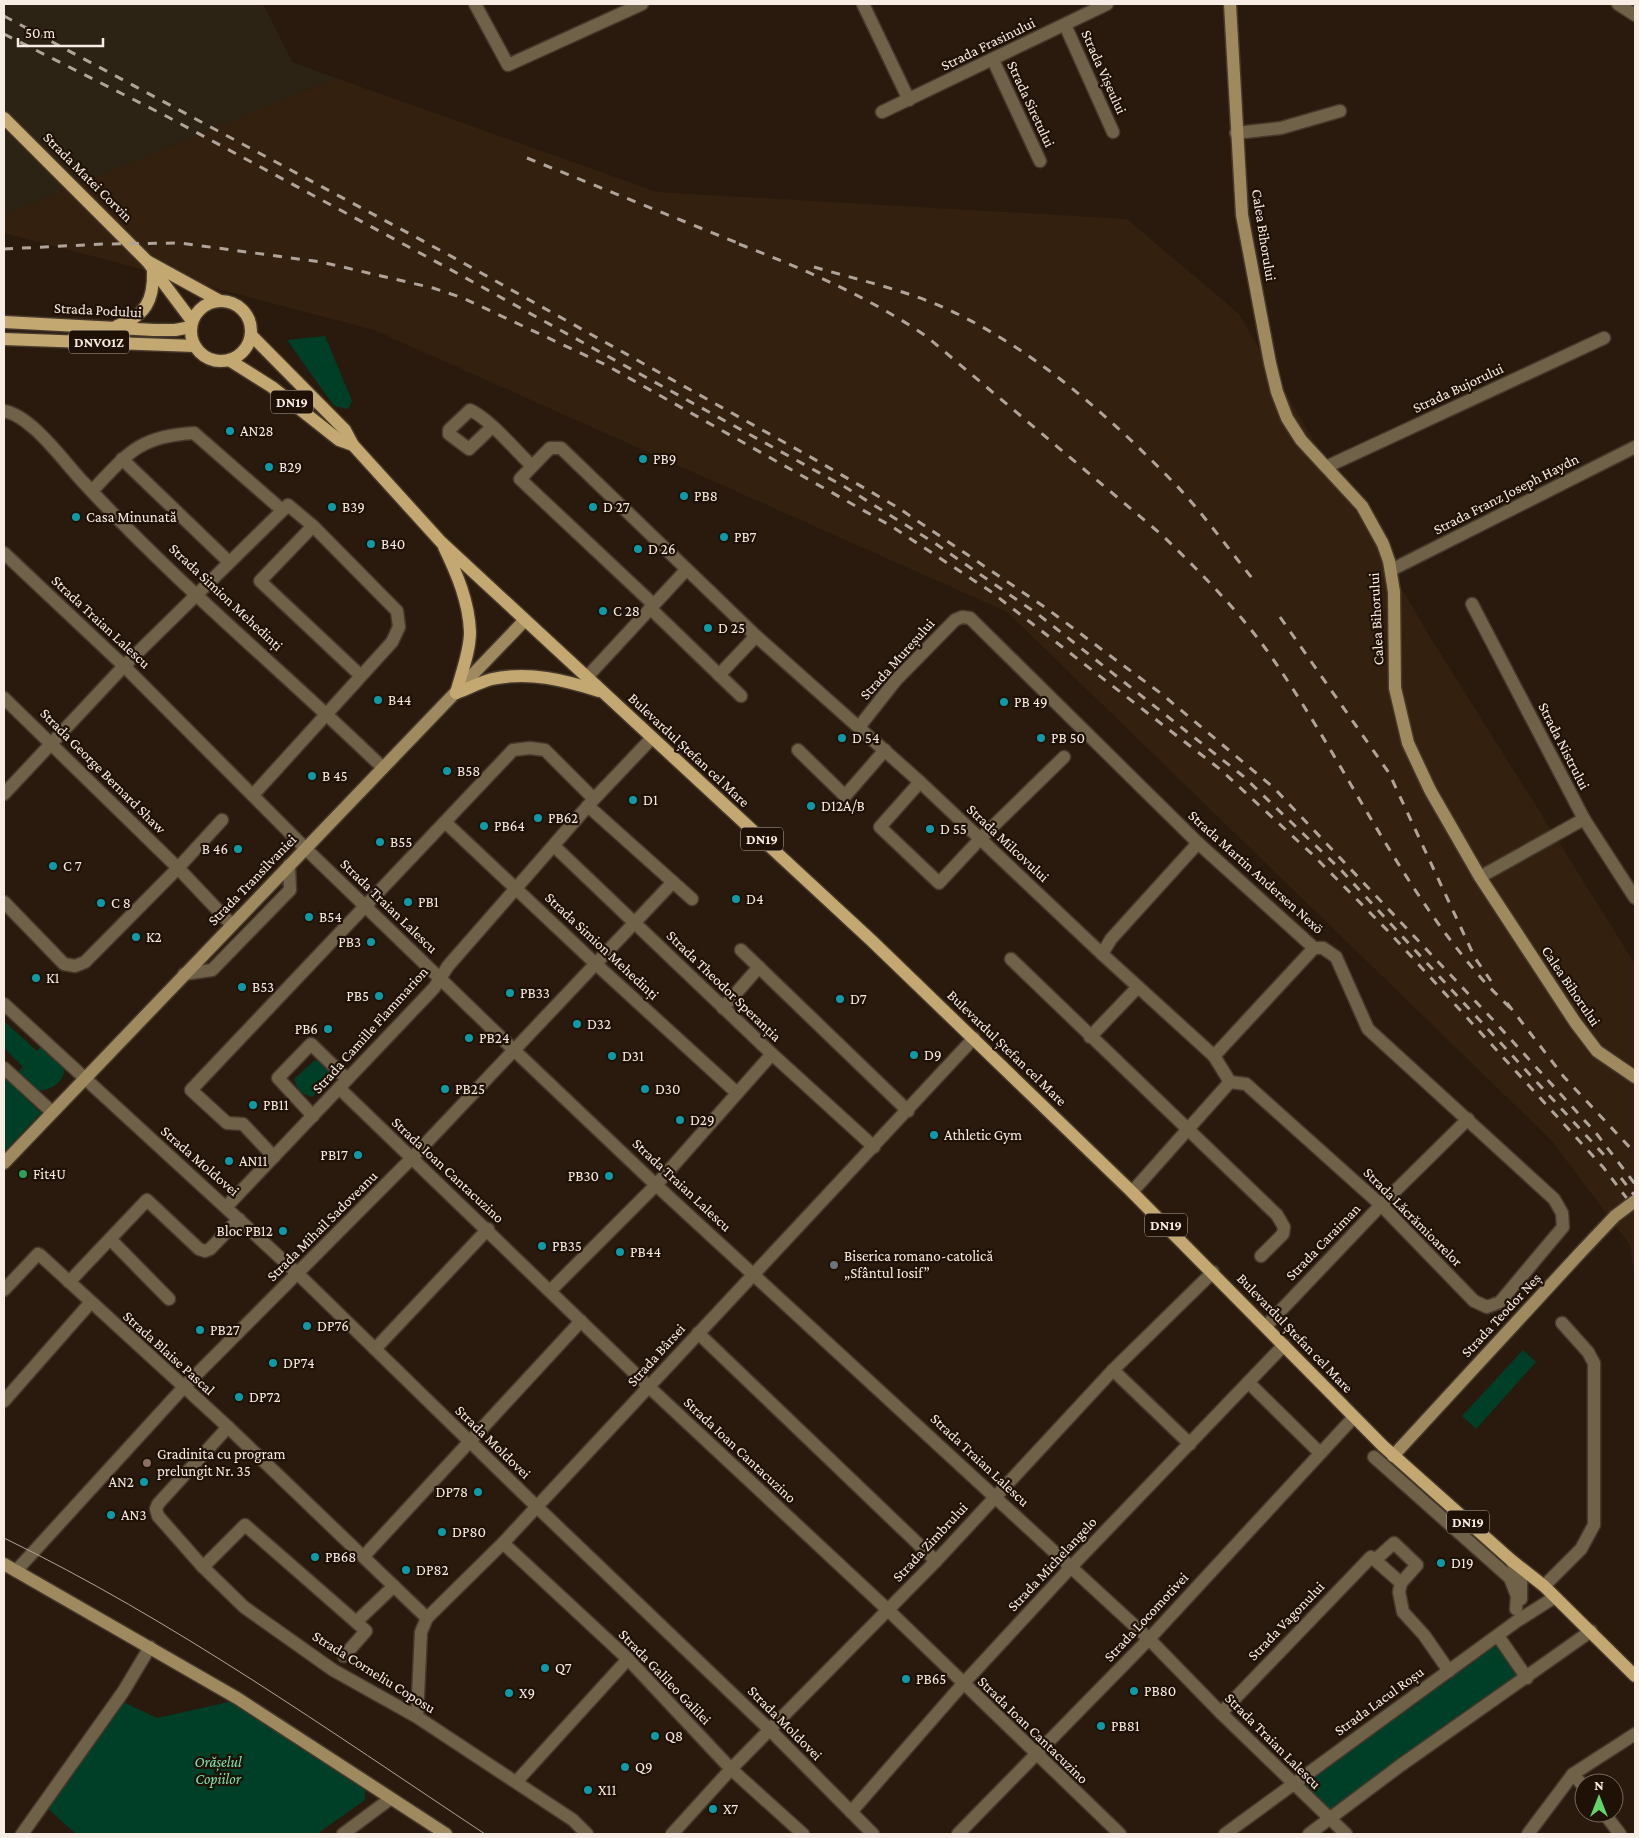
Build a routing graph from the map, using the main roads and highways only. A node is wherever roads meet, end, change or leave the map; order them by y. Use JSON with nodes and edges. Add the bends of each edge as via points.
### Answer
{"nodes":[{"id":1,"x":1230,"y":4,"type":"edge"},
{"id":2,"x":4,"y":118,"type":"edge"},
{"id":3,"x":150,"y":266,"type":"junction"},
{"id":4,"x":220,"y":301,"type":"junction"},
{"id":5,"x":4,"y":322,"type":"edge"},
{"id":6,"x":191,"y":324,"type":"junction"},
{"id":7,"x":114,"y":327,"type":"junction"},
{"id":8,"x":251,"y":335,"type":"junction"},
{"id":9,"x":4,"y":339,"type":"edge"},
{"id":10,"x":195,"y":346,"type":"junction"},
{"id":11,"x":229,"y":360,"type":"junction"},
{"id":12,"x":353,"y":445,"type":"junction"},
{"id":13,"x":442,"y":542,"type":"junction"},
{"id":14,"x":525,"y":620,"type":"junction"},
{"id":15,"x":603,"y":692,"type":"junction"},
{"id":16,"x":456,"y":693,"type":"junction"},
{"id":17,"x":1635,"y":1077,"type":"edge"},
{"id":18,"x":4,"y":1163,"type":"edge"},
{"id":19,"x":1635,"y":1201,"type":"edge"},
{"id":20,"x":1393,"y":1456,"type":"junction"},
{"id":21,"x":4,"y":1564,"type":"edge"},
{"id":22,"x":1635,"y":1676,"type":"edge"},
{"id":23,"x":446,"y":1834,"type":"edge"}],
"edges":[{"from":1,"to":17,"type":"main road","name":"Calea Bihorului","via":[[1242,215],[1278,392],[1287,418],[1301,440],[1362,506],[1383,544],[1394,592],[1395,688],[1408,743],[1430,790],[1480,878],[1574,1022],[1597,1051]]},
{"from":2,"to":3,"type":"main road","name":"Strada Matei Corvin","number":"DN19"},
{"from":3,"to":4,"type":"main road","number":"DN19"},
{"from":3,"to":6,"type":"main road","number":"DN19"},
{"from":3,"to":7,"type":"main road","via":[[152,290],[147,306],[136,317]]},
{"from":4,"to":6,"type":"main road","via":[[207,304]]},
{"from":4,"to":8,"type":"main road","number":"DN19","via":[[239,306],[246,313]]},
{"from":5,"to":7,"type":"main road","name":"Strada Podului","number":"DNVO1Z"},
{"from":6,"to":7,"type":"main road","name":"Strada Podului","number":"DNVO1Z","via":[[175,330]]},
{"from":6,"to":10,"type":"main road","number":"DN19"},
{"from":8,"to":11,"type":"main road","via":[[245,350]]},
{"from":8,"to":12,"type":"main road","name":"Bulevardul Ștefan cel Mare","number":"DN19","via":[[345,430]]},
{"from":9,"to":10,"type":"main road","name":"Strada Podului","number":"DNVO1Z"},
{"from":10,"to":11,"type":"main road","number":"DN19","via":[[210,359]]},
{"from":11,"to":12,"type":"main road","name":"Bulevardul Ștefan cel Mare","number":"DN19","via":[[272,387],[339,440]]},
{"from":12,"to":13,"type":"main road","name":"Bulevardul Ștefan cel Mare","number":"DN19"},
{"from":13,"to":14,"type":"main road","name":"Bulevardul Ștefan cel Mare","number":"DN19"},
{"from":13,"to":16,"type":"main road","via":[[461,584],[469,626],[468,649]]},
{"from":14,"to":15,"type":"main road","name":"Bulevardul Ștefan cel Mare","number":"DN19"},
{"from":14,"to":16,"type":"main road","name":"Strada Transilvaniei"},
{"from":15,"to":16,"type":"main road","via":[[572,682],[525,676],[492,679]]},
{"from":15,"to":20,"type":"main road","name":"Bulevardul Ștefan cel Mare","number":"DN19","via":[[974,1038],[1213,1272]]},
{"from":16,"to":18,"type":"main road","name":"Strada Transilvaniei"},
{"from":19,"to":20,"type":"main road","name":"Strada Teodor Neș","bridge":true,"via":[[1615,1216]]},
{"from":20,"to":22,"type":"main road","name":"Bulevardul Ștefan cel Mare","number":"DN19","via":[[1544,1586]]},
{"from":21,"to":23,"type":"main road","via":[[237,1698]]}]}
